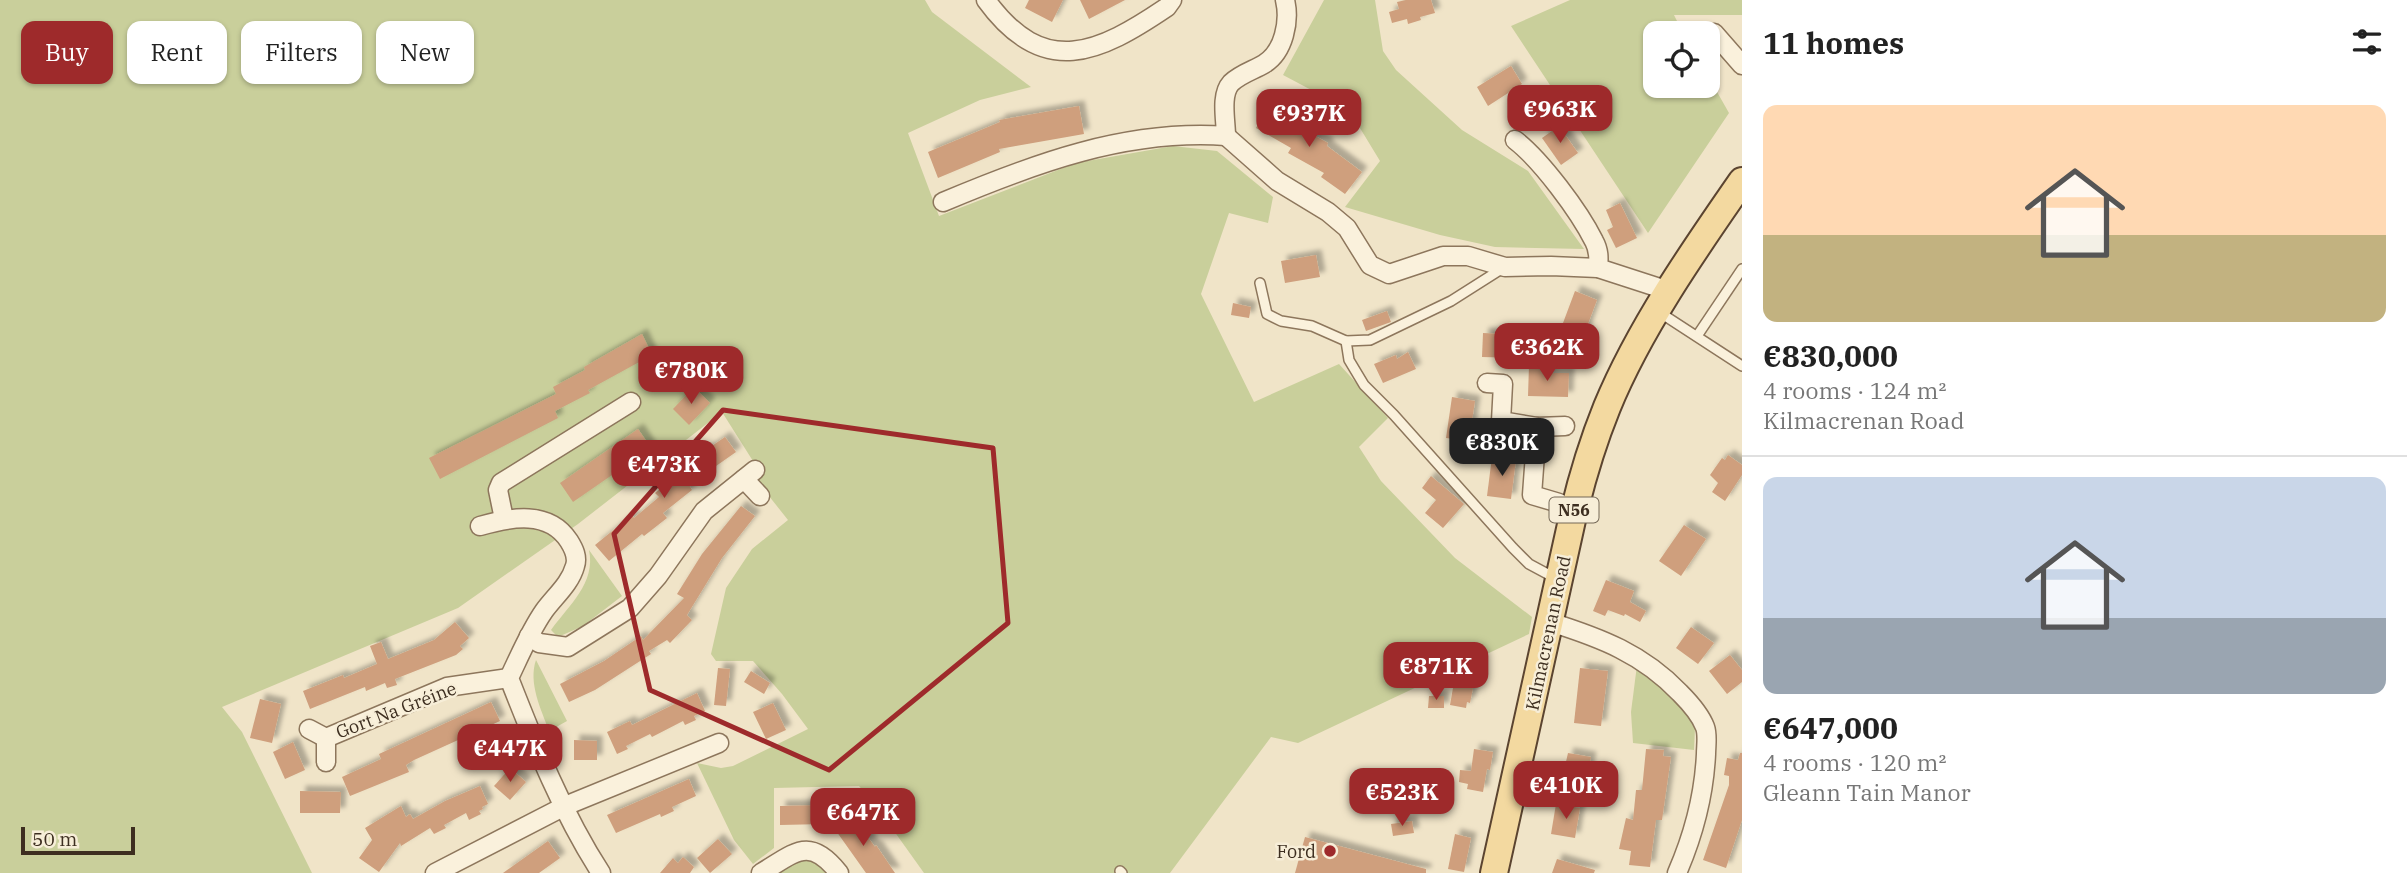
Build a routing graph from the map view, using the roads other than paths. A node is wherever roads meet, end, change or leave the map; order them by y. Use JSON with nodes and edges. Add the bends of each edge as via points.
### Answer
{"nodes":[{"id":1,"x":986,"y":0,"type":"edge"},
{"id":2,"x":1172,"y":0,"type":"edge"},
{"id":3,"x":1286,"y":0,"type":"edge"},
{"id":4,"x":1720,"y":40,"type":"edge"},
{"id":5,"x":1742,"y":65,"type":"edge"},
{"id":6,"x":1226,"y":136,"type":"junction"},
{"id":7,"x":1515,"y":140,"type":"dead end"},
{"id":8,"x":1742,"y":181,"type":"edge"},
{"id":9,"x":943,"y":202,"type":"dead end"},
{"id":10,"x":1505,"y":267,"type":"junction"},
{"id":11,"x":1598,"y":268,"type":"junction"},
{"id":12,"x":1742,"y":269,"type":"edge"},
{"id":13,"x":1260,"y":283,"type":"dead end"},
{"id":14,"x":1663,"y":301,"type":"junction"},
{"id":15,"x":1697,"y":337,"type":"junction"},
{"id":16,"x":1346,"y":341,"type":"junction"},
{"id":17,"x":1742,"y":366,"type":"edge"},
{"id":18,"x":1487,"y":383,"type":"dead end"},
{"id":19,"x":631,"y":402,"type":"dead end"},
{"id":20,"x":1565,"y":426,"type":"dead end"},
{"id":21,"x":1537,"y":427,"type":"junction"},
{"id":22,"x":760,"y":496,"type":"dead end"},
{"id":23,"x":504,"y":520,"type":"junction"},
{"id":24,"x":1572,"y":520,"type":"junction"},
{"id":25,"x":480,"y":526,"type":"dead end"},
{"id":26,"x":1559,"y":580,"type":"junction"},
{"id":27,"x":1550,"y":621,"type":"junction"},
{"id":28,"x":529,"y":636,"type":"junction"},
{"id":29,"x":509,"y":678,"type":"junction"},
{"id":30,"x":309,"y":729,"type":"dead end"},
{"id":31,"x":326,"y":738,"type":"junction"},
{"id":32,"x":719,"y":743,"type":"dead end"},
{"id":33,"x":326,"y":762,"type":"dead end"},
{"id":34,"x":565,"y":806,"type":"junction"},
{"id":35,"x":435,"y":873,"type":"edge"},
{"id":36,"x":601,"y":873,"type":"edge"},
{"id":37,"x":761,"y":873,"type":"edge"},
{"id":38,"x":839,"y":873,"type":"edge"},
{"id":39,"x":1494,"y":873,"type":"edge"},
{"id":40,"x":1677,"y":873,"type":"edge"}],
"edges":[{"from":1,"to":2,"type":"street","via":[[1013,32],[1042,47],[1064,51],[1089,49],[1113,40]]},
{"from":3,"to":6,"type":"street","via":[[1284,36],[1272,59],[1230,84]]},
{"from":4,"to":5,"type":"street"},
{"from":6,"to":9,"type":"street","via":[[1156,138],[1068,154]]},
{"from":6,"to":10,"type":"street","via":[[1277,181],[1347,228],[1370,265],[1389,274],[1443,256],[1468,256]]},
{"from":7,"to":11,"type":"street","via":[[1544,167],[1594,241]]},
{"from":8,"to":14,"type":"main road","name":"Kilmacrenan Road","number":"N56"},
{"from":10,"to":11,"type":"street"},
{"from":10,"to":16,"type":"lane","via":[[1462,295],[1370,340]]},
{"from":11,"to":14,"type":"street"},
{"from":12,"to":15,"type":"lane"},
{"from":13,"to":16,"type":"lane","via":[[1267,314]]},
{"from":14,"to":15,"type":"lane"},
{"from":14,"to":24,"type":"main road","name":"Kilmacrenan Road","number":"N56","via":[[1608,404]]},
{"from":15,"to":17,"type":"lane"},
{"from":16,"to":26,"type":"lane","via":[[1349,360],[1364,385],[1513,548]]},
{"from":18,"to":21,"type":"street","via":[[1503,384],[1501,421]]},
{"from":19,"to":23,"type":"street","via":[[501,483],[498,490]]},
{"from":20,"to":21,"type":"street"},
{"from":21,"to":24,"type":"street","via":[[1532,495],[1559,503]]},
{"from":22,"to":28,"type":"street","via":[[749,475],[704,511],[630,608],[568,647],[539,643]]},
{"from":23,"to":25,"type":"street"},
{"from":23,"to":28,"type":"street","via":[[542,519],[565,535],[577,563]]},
{"from":24,"to":26,"type":"main road","name":"Kilmacrenan Road","number":"N56"},
{"from":26,"to":27,"type":"main road","name":"Kilmacrenan Road","number":"N56"},
{"from":27,"to":39,"type":"main road","name":"Kilmacrenan Road","number":"N56"},
{"from":27,"to":40,"type":"street","via":[[1640,658],[1665,677],[1700,716],[1706,730],[1704,786]]},
{"from":28,"to":29,"type":"street"},
{"from":29,"to":31,"type":"street","name":"Gort Na Gréine","via":[[447,687]]},
{"from":29,"to":34,"type":"street"},
{"from":30,"to":31,"type":"street","name":"Gort Na Gréine"},
{"from":31,"to":33,"type":"street","name":"Gort Na Gréine"},
{"from":32,"to":34,"type":"street"},
{"from":34,"to":35,"type":"street"},
{"from":34,"to":36,"type":"street"},
{"from":37,"to":38,"type":"street","via":[[794,853],[812,851],[828,859]]}]}
